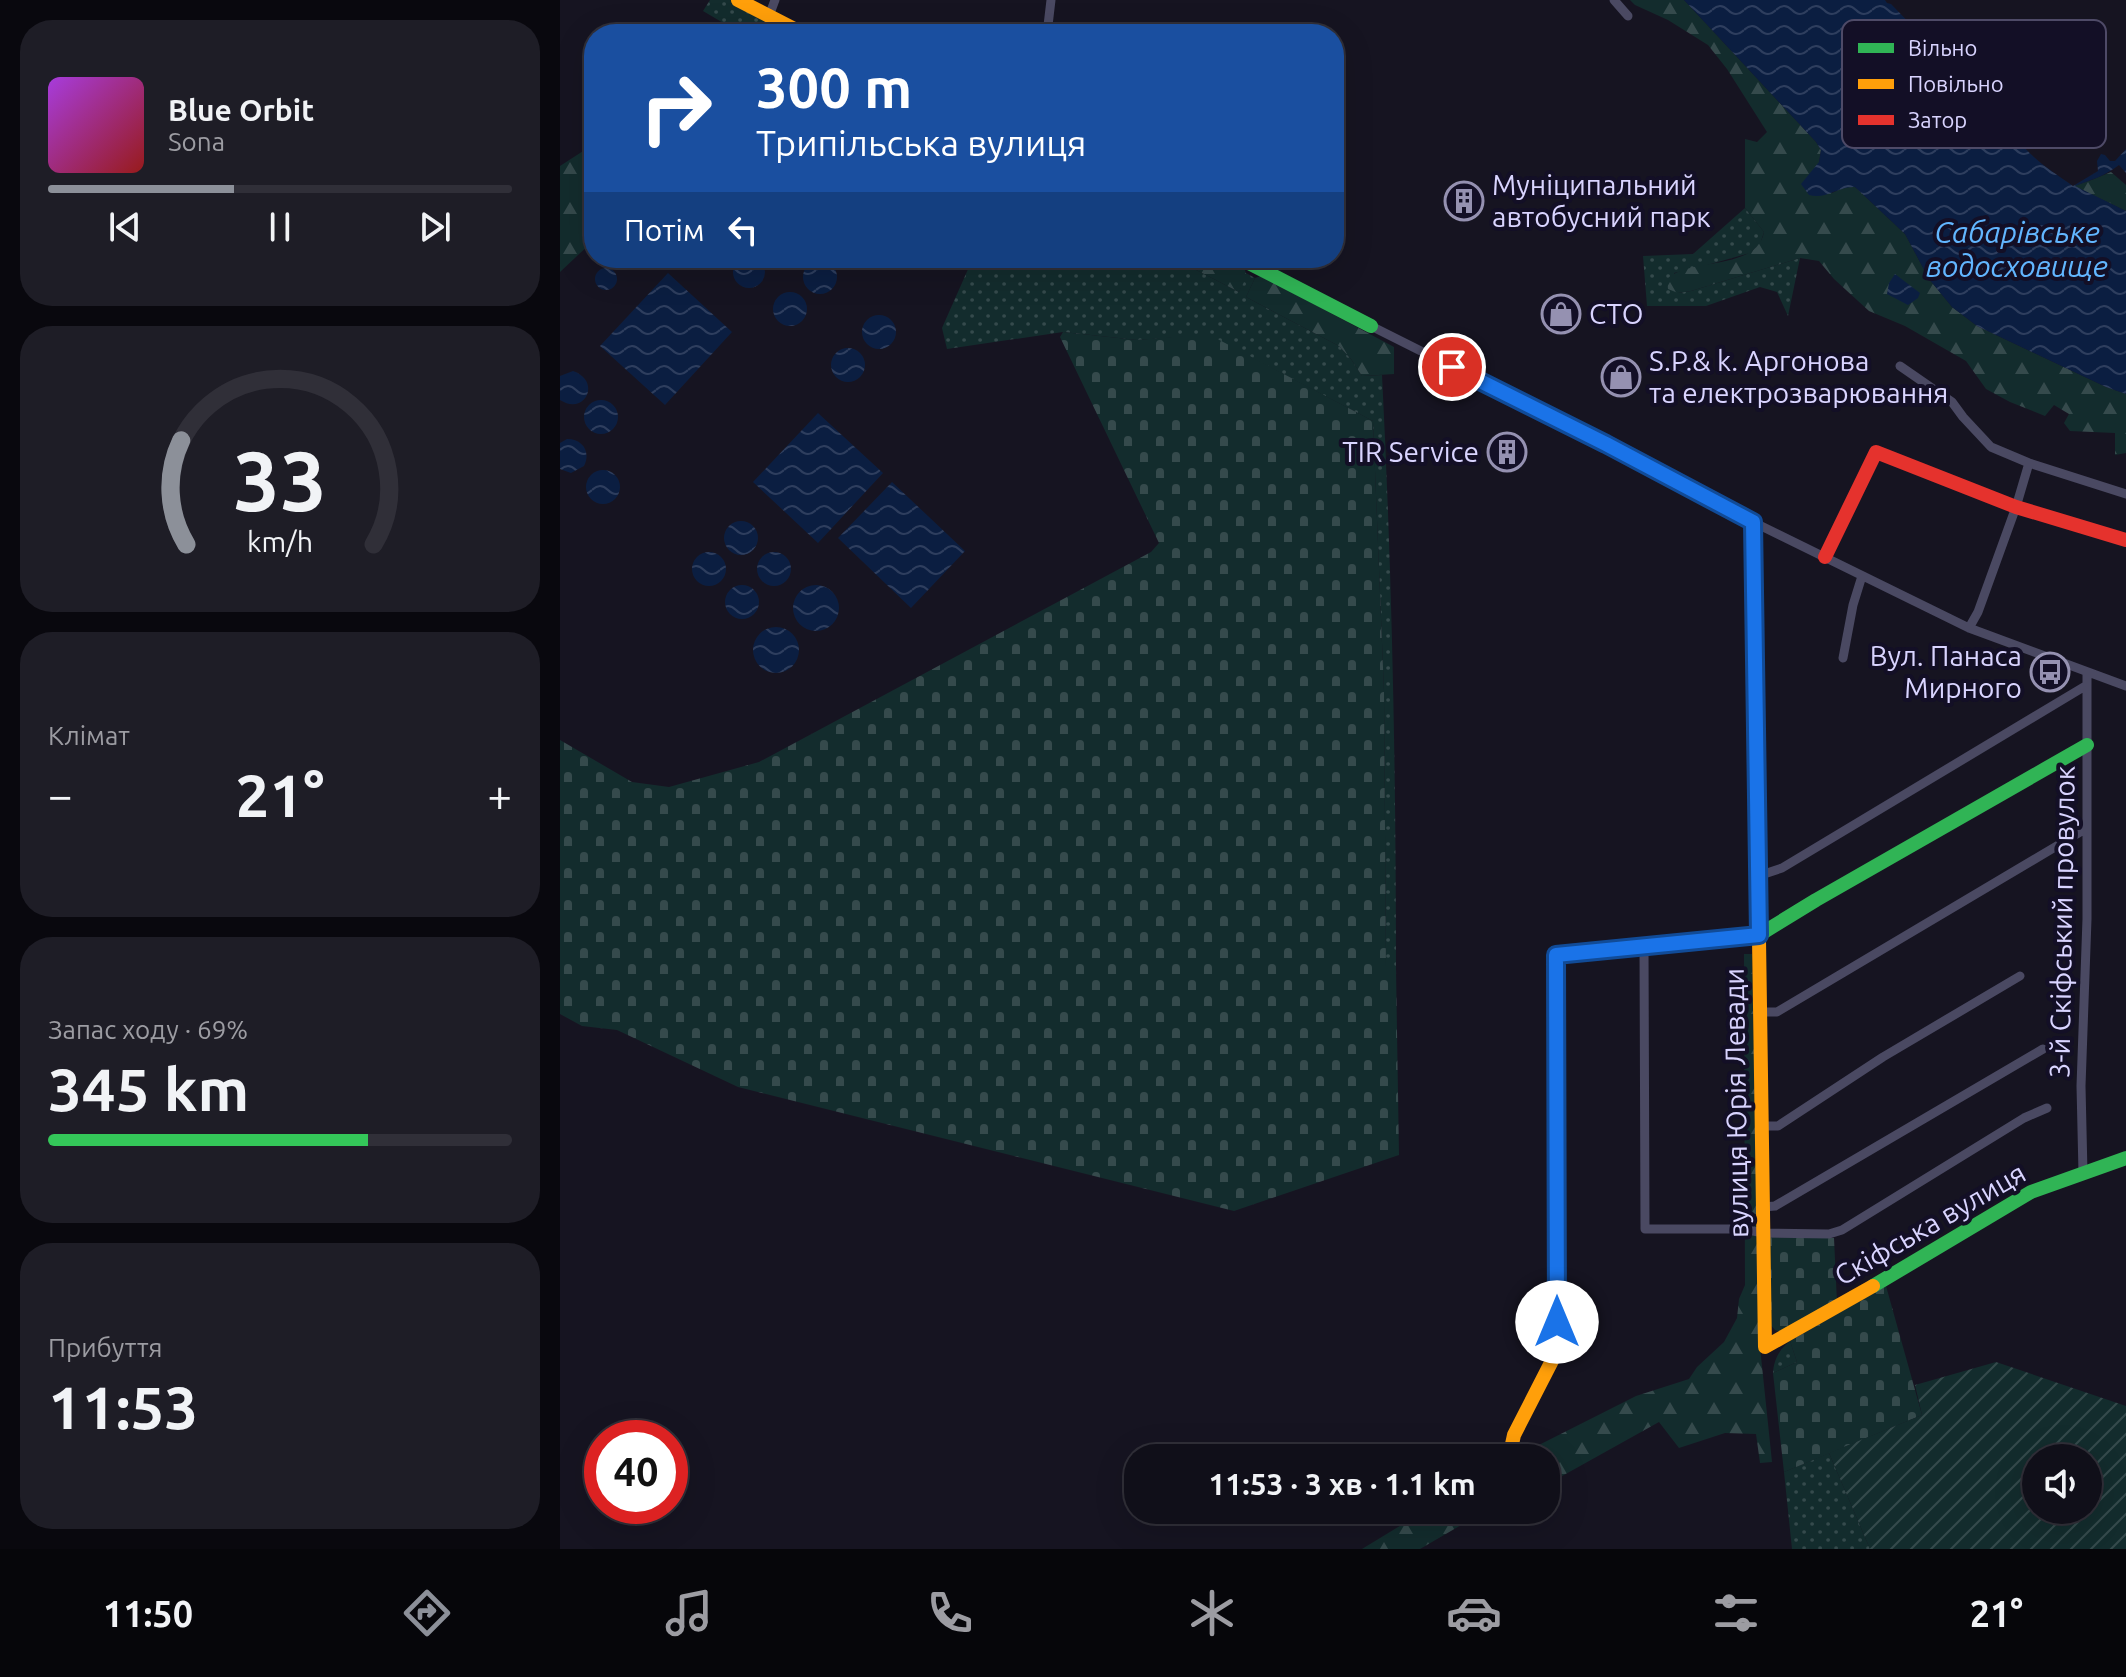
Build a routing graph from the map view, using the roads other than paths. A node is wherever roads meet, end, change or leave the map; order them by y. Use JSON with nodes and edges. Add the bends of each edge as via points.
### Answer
{"nodes":[{"id":1,"x":738,"y":0,"type":"edge"},
{"id":2,"x":775,"y":0,"type":"edge"},
{"id":3,"x":1051,"y":0,"type":"edge"},
{"id":4,"x":1614,"y":0,"type":"edge"},
{"id":5,"x":769,"y":16,"type":"junction"},
{"id":6,"x":1628,"y":16,"type":"dead end"},
{"id":7,"x":785,"y":24,"type":"edge"},
{"id":8,"x":1048,"y":24,"type":"edge"},
{"id":9,"x":1258,"y":268,"type":"edge"},
{"id":10,"x":1371,"y":326,"type":"joint"},
{"id":11,"x":1900,"y":366,"type":"dead end"},
{"id":12,"x":2029,"y":463,"type":"junction"},
{"id":13,"x":2126,"y":494,"type":"edge"},
{"id":14,"x":2016,"y":507,"type":"junction"},
{"id":15,"x":1753,"y":522,"type":"junction"},
{"id":16,"x":2126,"y":540,"type":"edge"},
{"id":17,"x":1825,"y":557,"type":"junction"},
{"id":18,"x":1862,"y":576,"type":"junction"},
{"id":19,"x":1969,"y":628,"type":"junction"},
{"id":20,"x":1843,"y":658,"type":"dead end"},
{"id":21,"x":2087,"y":672,"type":"junction"},
{"id":22,"x":2087,"y":685,"type":"junction"},
{"id":23,"x":2126,"y":686,"type":"edge"},
{"id":24,"x":2087,"y":745,"type":"junction"},
{"id":25,"x":2087,"y":828,"type":"junction"},
{"id":26,"x":1758,"y":876,"type":"junction"},
{"id":27,"x":1759,"y":935,"type":"junction"},
{"id":28,"x":1644,"y":946,"type":"junction"},
{"id":29,"x":2020,"y":976,"type":"dead end"},
{"id":30,"x":1760,"y":1012,"type":"junction"},
{"id":31,"x":2043,"y":1049,"type":"dead end"},
{"id":32,"x":2047,"y":1108,"type":"dead end"},
{"id":33,"x":1762,"y":1126,"type":"junction"},
{"id":34,"x":2126,"y":1158,"type":"edge"},
{"id":35,"x":2083,"y":1173,"type":"junction"},
{"id":36,"x":1763,"y":1207,"type":"junction"},
{"id":37,"x":1763,"y":1233,"type":"junction"},
{"id":38,"x":1765,"y":1347,"type":"joint"},
{"id":39,"x":1512,"y":1444,"type":"edge"}],
"edges":[{"from":1,"to":5,"type":"street"},
{"from":2,"to":5,"type":"street"},
{"from":3,"to":8,"type":"street"},
{"from":4,"to":6,"type":"street"},
{"from":5,"to":7,"type":"street"},
{"from":9,"to":10,"type":"street"},
{"from":10,"to":15,"type":"street"},
{"from":11,"to":12,"type":"street","via":[[1952,402],[1991,447]]},
{"from":12,"to":13,"type":"street"},
{"from":12,"to":14,"type":"street"},
{"from":14,"to":16,"type":"street"},
{"from":14,"to":17,"type":"street","via":[[1876,452]]},
{"from":14,"to":19,"type":"street"},
{"from":15,"to":17,"type":"street"},
{"from":15,"to":26,"type":"street","name":"вулиця Юрія Левади"},
{"from":17,"to":18,"type":"street"},
{"from":18,"to":19,"type":"street"},
{"from":18,"to":20,"type":"street"},
{"from":19,"to":21,"type":"street"},
{"from":21,"to":22,"type":"street","name":"3-й Скіфський провулок"},
{"from":21,"to":23,"type":"street"},
{"from":22,"to":24,"type":"street","name":"3-й Скіфський провулок"},
{"from":22,"to":26,"type":"street","via":[[1782,868]]},
{"from":24,"to":25,"type":"street","name":"3-й Скіфський провулок"},
{"from":24,"to":27,"type":"street"},
{"from":25,"to":30,"type":"street","via":[[1777,1012]]},
{"from":25,"to":35,"type":"street","name":"3-й Скіфський провулок"},
{"from":26,"to":27,"type":"street","name":"вулиця Юрія Левади"},
{"from":27,"to":28,"type":"street"},
{"from":27,"to":30,"type":"street","name":"вулиця Юрія Левади"},
{"from":28,"to":37,"type":"street","via":[[1645,1229]]},
{"from":28,"to":39,"type":"street","via":[[1556,955],[1557,1351]]},
{"from":29,"to":33,"type":"street","via":[[1778,1126]]},
{"from":30,"to":33,"type":"street","name":"вулиця Юрія Левади"},
{"from":31,"to":36,"type":"street","via":[[1775,1206]]},
{"from":32,"to":37,"type":"street","via":[[1842,1230]]},
{"from":33,"to":36,"type":"street","name":"вулиця Юрія Левади"},
{"from":34,"to":35,"type":"street","name":"Скіфська вулиця"},
{"from":35,"to":38,"type":"street","name":"Скіфська вулиця","via":[[2031,1192]]},
{"from":36,"to":37,"type":"street","name":"вулиця Юрія Левади"},
{"from":37,"to":38,"type":"street","name":"вулиця Юрія Левади"}]}
